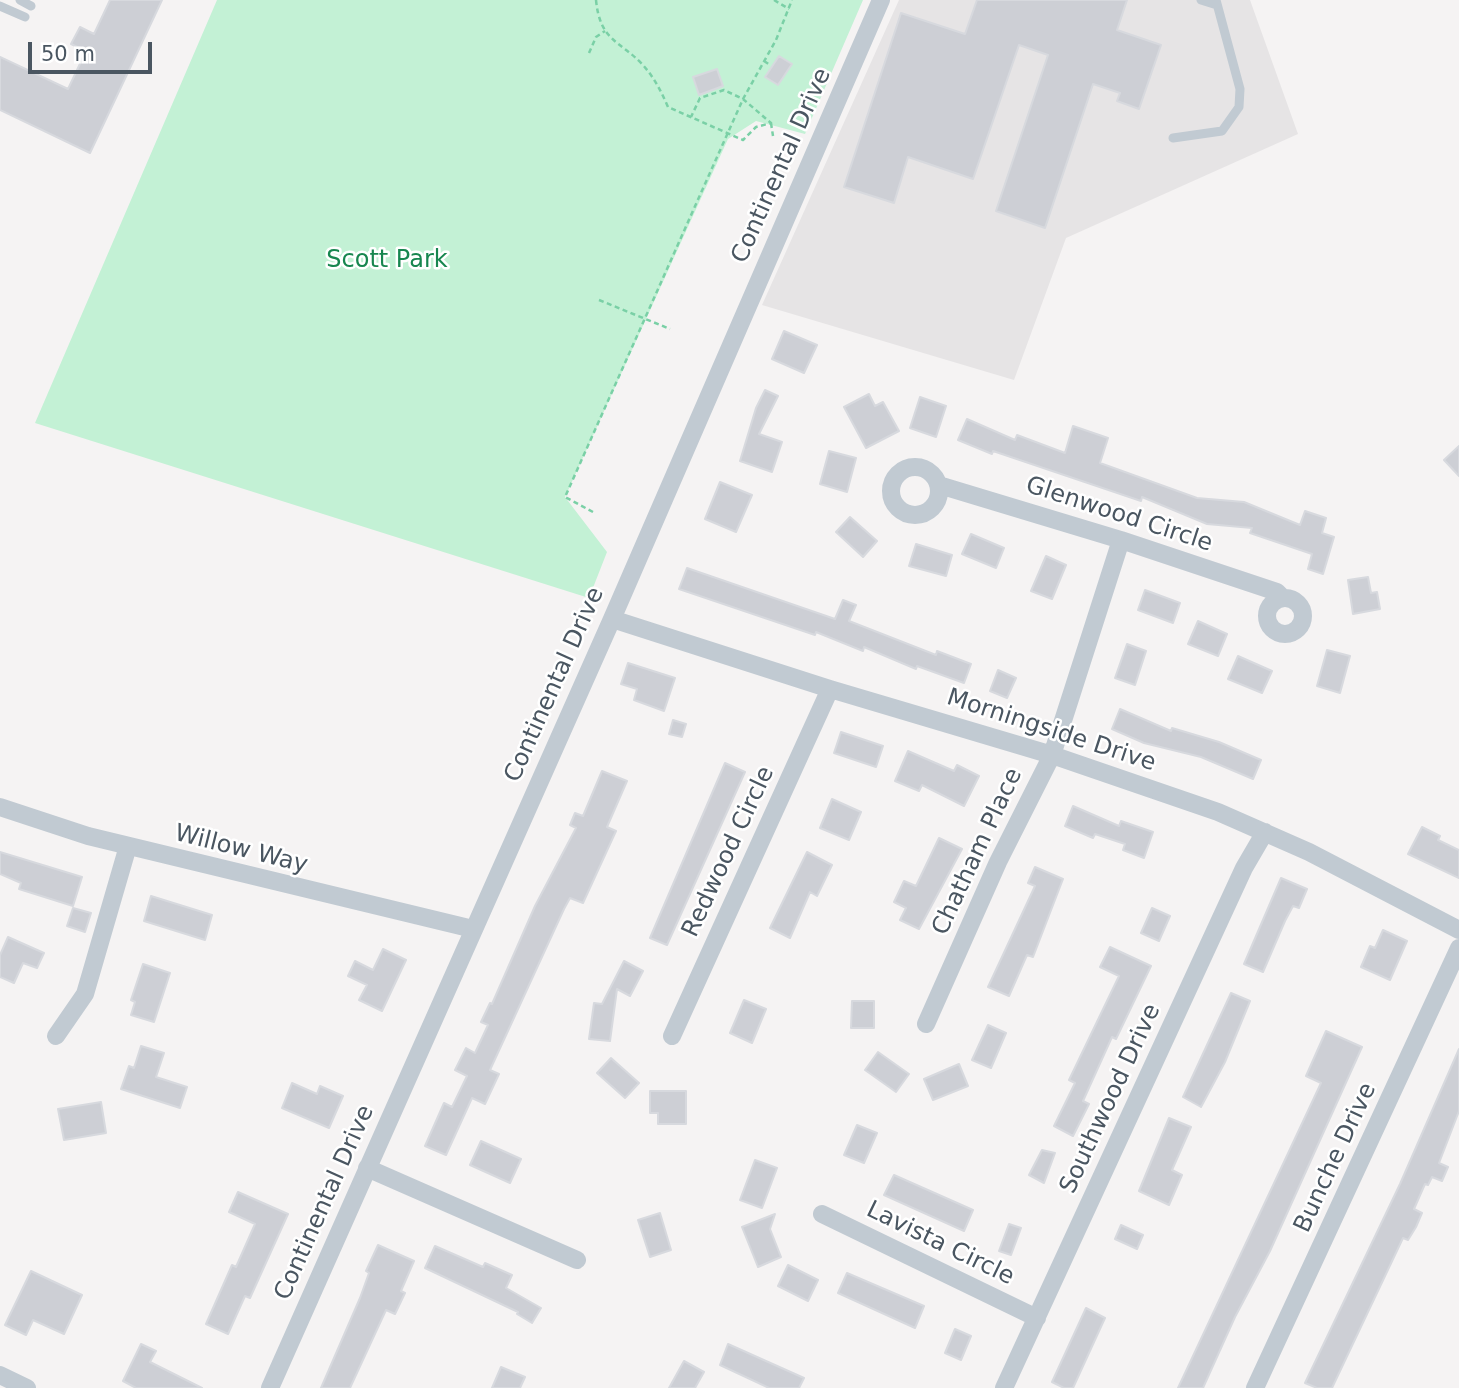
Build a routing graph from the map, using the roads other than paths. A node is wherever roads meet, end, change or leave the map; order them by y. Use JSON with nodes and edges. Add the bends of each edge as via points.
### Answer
{"nodes":[{"id":1,"x":20,"y":0,"type":"edge"},
{"id":2,"x":881,"y":0,"type":"edge"},
{"id":3,"x":1201,"y":0,"type":"edge"},
{"id":4,"x":1217,"y":3,"type":"edge"},
{"id":5,"x":0,"y":6,"type":"edge"},
{"id":6,"x":31,"y":6,"type":"dead end"},
{"id":7,"x":25,"y":18,"type":"dead end"},
{"id":8,"x":1173,"y":138,"type":"dead end"},
{"id":9,"x":939,"y":485,"type":"dead end"},
{"id":10,"x":1121,"y":540,"type":"junction"},
{"id":11,"x":1282,"y":597,"type":"dead end"},
{"id":12,"x":612,"y":619,"type":"junction"},
{"id":13,"x":830,"y":689,"type":"junction"},
{"id":14,"x":1052,"y":755,"type":"junction"},
{"id":15,"x":0,"y":807,"type":"edge"},
{"id":16,"x":1265,"y":832,"type":"junction"},
{"id":17,"x":128,"y":846,"type":"junction"},
{"id":18,"x":473,"y":929,"type":"junction"},
{"id":19,"x":1459,"y":930,"type":"edge"},
{"id":20,"x":1459,"y":948,"type":"edge"},
{"id":21,"x":926,"y":1024,"type":"dead end"},
{"id":22,"x":56,"y":1036,"type":"dead end"},
{"id":23,"x":672,"y":1036,"type":"dead end"},
{"id":24,"x":367,"y":1168,"type":"junction"},
{"id":25,"x":822,"y":1214,"type":"dead end"},
{"id":26,"x":577,"y":1259,"type":"dead end"},
{"id":27,"x":1037,"y":1318,"type":"junction"},
{"id":28,"x":0,"y":1375,"type":"edge"},
{"id":29,"x":27,"y":1388,"type":"edge"},
{"id":30,"x":270,"y":1388,"type":"edge"},
{"id":31,"x":1004,"y":1388,"type":"edge"},
{"id":32,"x":1255,"y":1388,"type":"edge"}],
"edges":[{"from":1,"to":6,"type":"lane"},
{"from":2,"to":12,"type":"street","name":"Continental Drive"},
{"from":3,"to":4,"type":"lane"},
{"from":4,"to":8,"type":"lane","via":[[1240,89],[1239,107],[1222,131]]},
{"from":5,"to":7,"type":"lane"},
{"from":9,"to":10,"type":"street","name":"Glenwood Circle"},
{"from":10,"to":11,"type":"street","name":"Glenwood Circle"},
{"from":10,"to":14,"type":"street","name":"Chatham Place"},
{"from":12,"to":13,"type":"street","name":"Morningside Drive"},
{"from":12,"to":18,"type":"street","name":"Continental Drive"},
{"from":13,"to":14,"type":"street","name":"Morningside Drive"},
{"from":13,"to":23,"type":"street","name":"Redwood Circle"},
{"from":14,"to":16,"type":"street","name":"Morningside Drive"},
{"from":14,"to":21,"type":"street","name":"Chatham Place","via":[[998,862]]},
{"from":15,"to":17,"type":"street","name":"Willow Way"},
{"from":16,"to":19,"type":"street","name":"Morningside Drive"},
{"from":16,"to":27,"type":"street","name":"Southwood Drive","via":[[1244,867]]},
{"from":17,"to":18,"type":"street","name":"Willow Way"},
{"from":17,"to":22,"type":"street","via":[[85,994]]},
{"from":18,"to":24,"type":"street","name":"Continental Drive"},
{"from":20,"to":32,"type":"street","name":"Bunche Drive"},
{"from":24,"to":26,"type":"street"},
{"from":24,"to":30,"type":"street","name":"Continental Drive"},
{"from":25,"to":27,"type":"street","name":"Lavista Circle"},
{"from":27,"to":31,"type":"street","name":"Southwood Drive"},
{"from":28,"to":29,"type":"street"}]}
